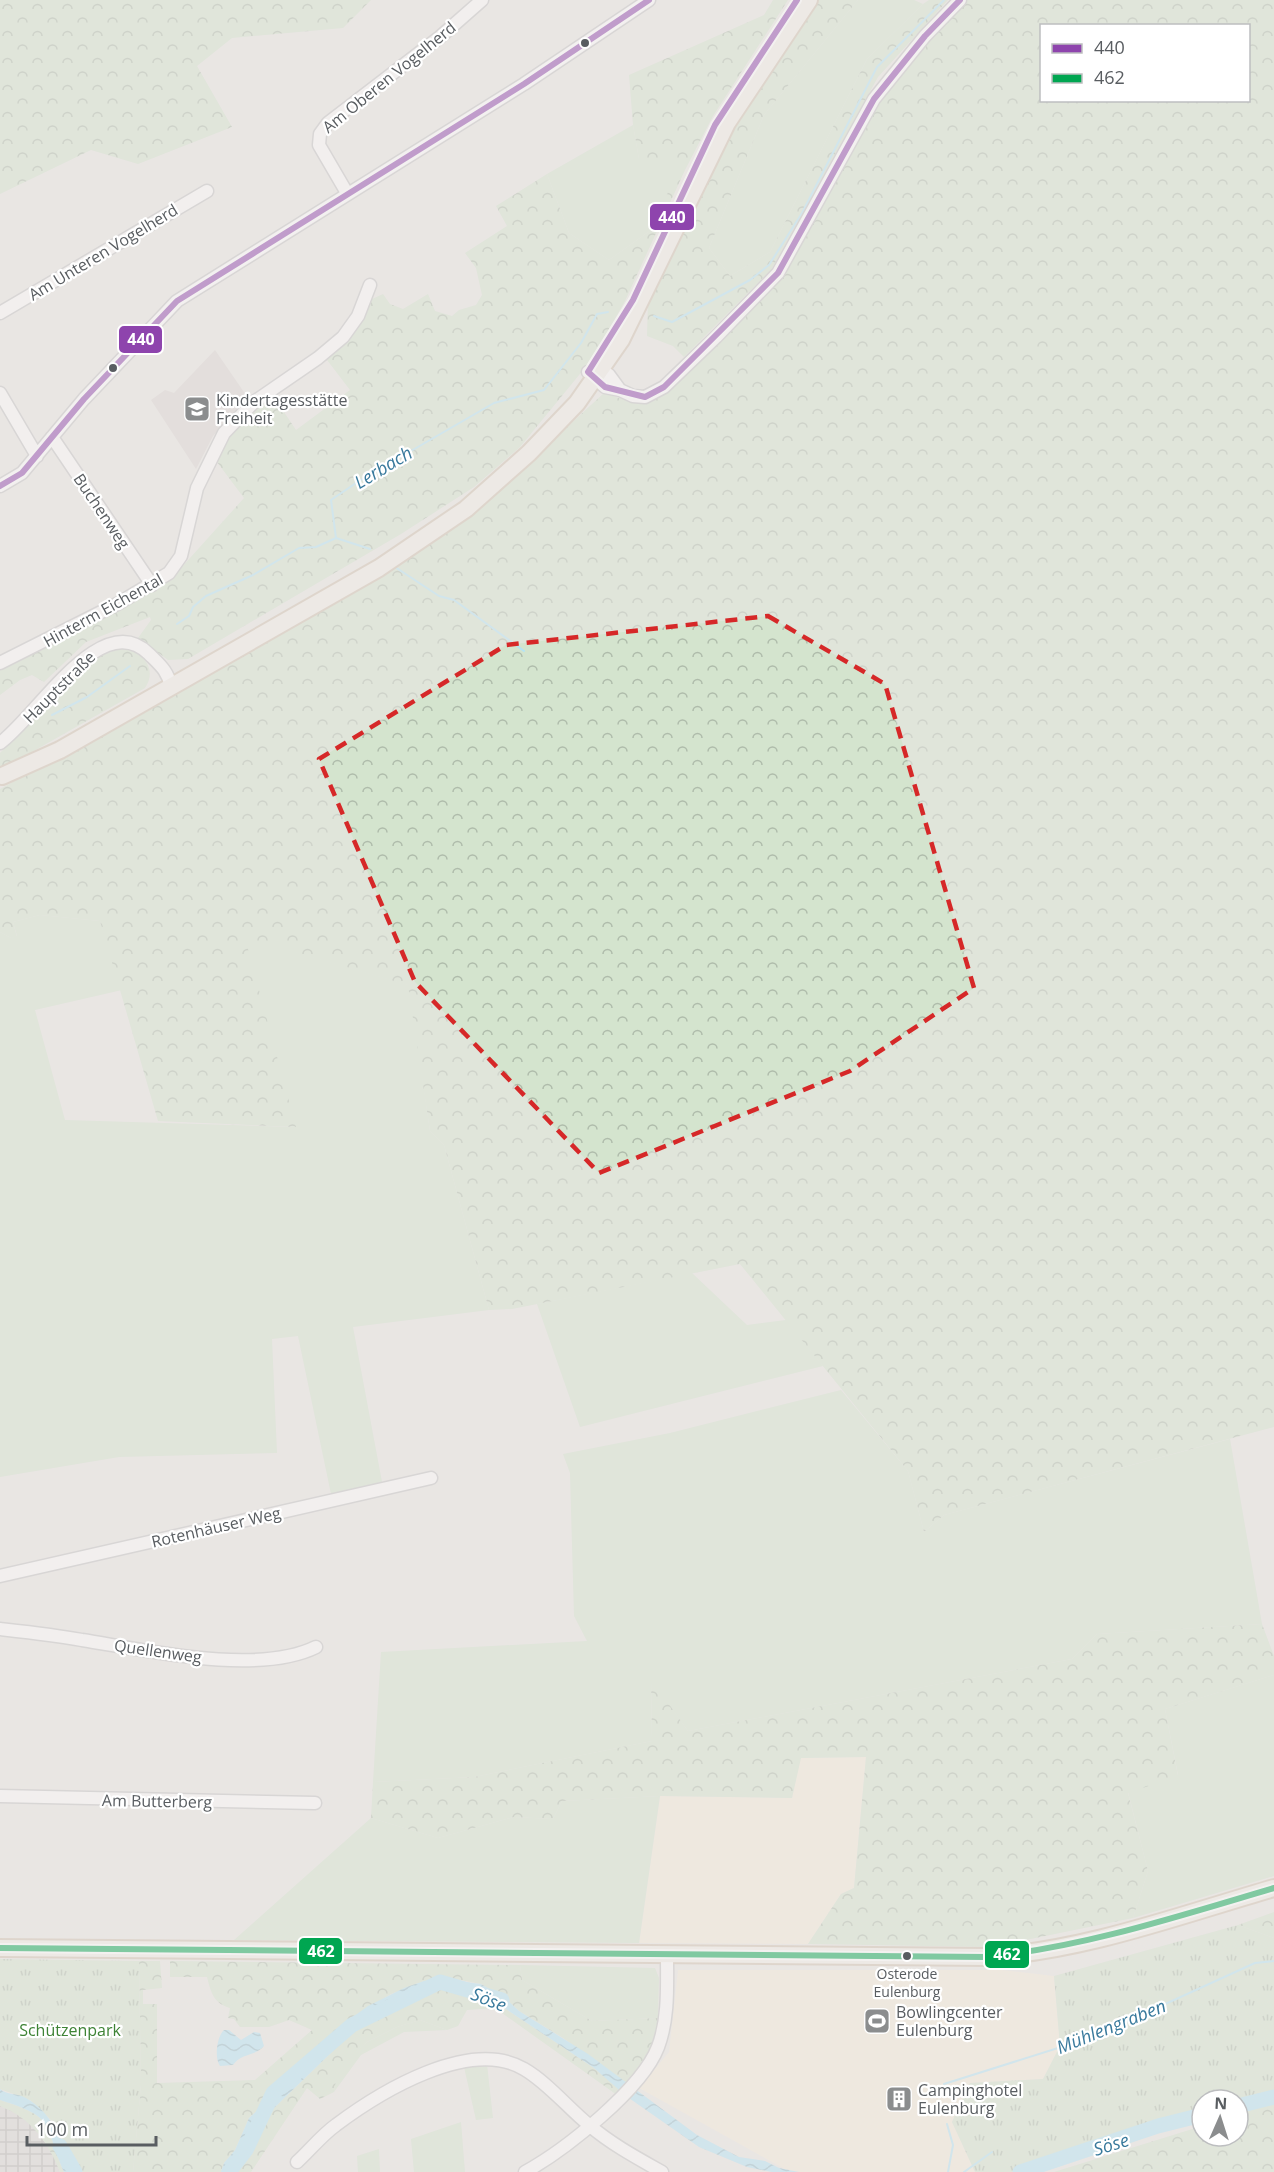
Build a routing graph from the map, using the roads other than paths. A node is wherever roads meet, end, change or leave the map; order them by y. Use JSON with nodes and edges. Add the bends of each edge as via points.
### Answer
{"nodes":[{"id":1,"x":482,"y":0,"type":"edge"},
{"id":2,"x":649,"y":0,"type":"edge"},
{"id":3,"x":797,"y":0,"type":"edge"},
{"id":4,"x":809,"y":0,"type":"edge"},
{"id":5,"x":960,"y":0,"type":"edge"},
{"id":6,"x":207,"y":191,"type":"dead end"},
{"id":7,"x":346,"y":193,"type":"junction"},
{"id":8,"x":370,"y":285,"type":"dead end"},
{"id":9,"x":0,"y":313,"type":"edge"},
{"id":10,"x":601,"y":377,"type":"junction"},
{"id":11,"x":0,"y":393,"type":"edge"},
{"id":12,"x":52,"y":437,"type":"junction"},
{"id":13,"x":37,"y":456,"type":"junction"},
{"id":14,"x":0,"y":486,"type":"edge"},
{"id":15,"x":152,"y":585,"type":"junction"},
{"id":16,"x":0,"y":663,"type":"edge"},
{"id":17,"x":169,"y":682,"type":"junction"},
{"id":18,"x":0,"y":743,"type":"edge"},
{"id":19,"x":1,"y":776,"type":"edge"},
{"id":20,"x":431,"y":1478,"type":"dead end"},
{"id":21,"x":0,"y":1576,"type":"edge"},
{"id":22,"x":0,"y":1629,"type":"edge"},
{"id":23,"x":316,"y":1647,"type":"dead end"},
{"id":24,"x":0,"y":1796,"type":"edge"},
{"id":25,"x":315,"y":1803,"type":"dead end"},
{"id":26,"x":1274,"y":1888,"type":"edge"},
{"id":27,"x":0,"y":1948,"type":"edge"},
{"id":28,"x":667,"y":1959,"type":"junction"},
{"id":29,"x":590,"y":2127,"type":"junction"},
{"id":30,"x":297,"y":2162,"type":"dead end"},
{"id":31,"x":525,"y":2172,"type":"edge"},
{"id":32,"x":662,"y":2172,"type":"edge"}],
"edges":[{"from":1,"to":7,"type":"street","name":"Am Oberen Vogelherd","via":[[328,123],[320,134],[319,146]]},
{"from":2,"to":7,"type":"street","via":[[515,90]]},
{"from":3,"to":10,"type":"main road","via":[[724,108],[630,303]]},
{"from":4,"to":10,"type":"main road","via":[[727,123]]},
{"from":5,"to":10,"type":"street","via":[[874,99],[770,282],[656,392],[639,397]]},
{"from":6,"to":9,"type":"street","name":"Am Unteren Vogelherd"},
{"from":7,"to":12,"type":"street","via":[[177,302]]},
{"from":8,"to":15,"type":"street","name":"Hinterm Eichental","via":[[358,316],[343,337],[254,402],[224,434],[197,489],[181,556],[169,573]]},
{"from":10,"to":17,"type":"main road","via":[[461,503],[376,560]]},
{"from":10,"to":17,"type":"main road","via":[[529,453],[443,527],[380,568]]},
{"from":11,"to":13,"type":"street"},
{"from":12,"to":13,"type":"street"},
{"from":12,"to":15,"type":"street","name":"Buchenweg"},
{"from":13,"to":14,"type":"street","via":[[22,473]]},
{"from":15,"to":16,"type":"street","name":"Hinterm Eichental"},
{"from":17,"to":18,"type":"street","name":"Hauptstraße","via":[[164,669],[141,647],[114,641],[78,665]]},
{"from":17,"to":19,"type":"main road","via":[[60,750]]},
{"from":20,"to":21,"type":"street","name":"Rotenhäuser Weg"},
{"from":22,"to":23,"type":"street","name":"Quellenweg","via":[[197,1657],[252,1660],[303,1653]]},
{"from":24,"to":25,"type":"street","name":"Am Butterberg"},
{"from":26,"to":28,"type":"main road","via":[[1082,1943],[1016,1955]]},
{"from":27,"to":28,"type":"main road"},
{"from":28,"to":29,"type":"street","via":[[664,2026],[653,2059]]},
{"from":29,"to":30,"type":"street","via":[[524,2069],[502,2060],[477,2059],[448,2066],[387,2092],[334,2126]]},
{"from":29,"to":31,"type":"street"},
{"from":29,"to":32,"type":"street"}]}
